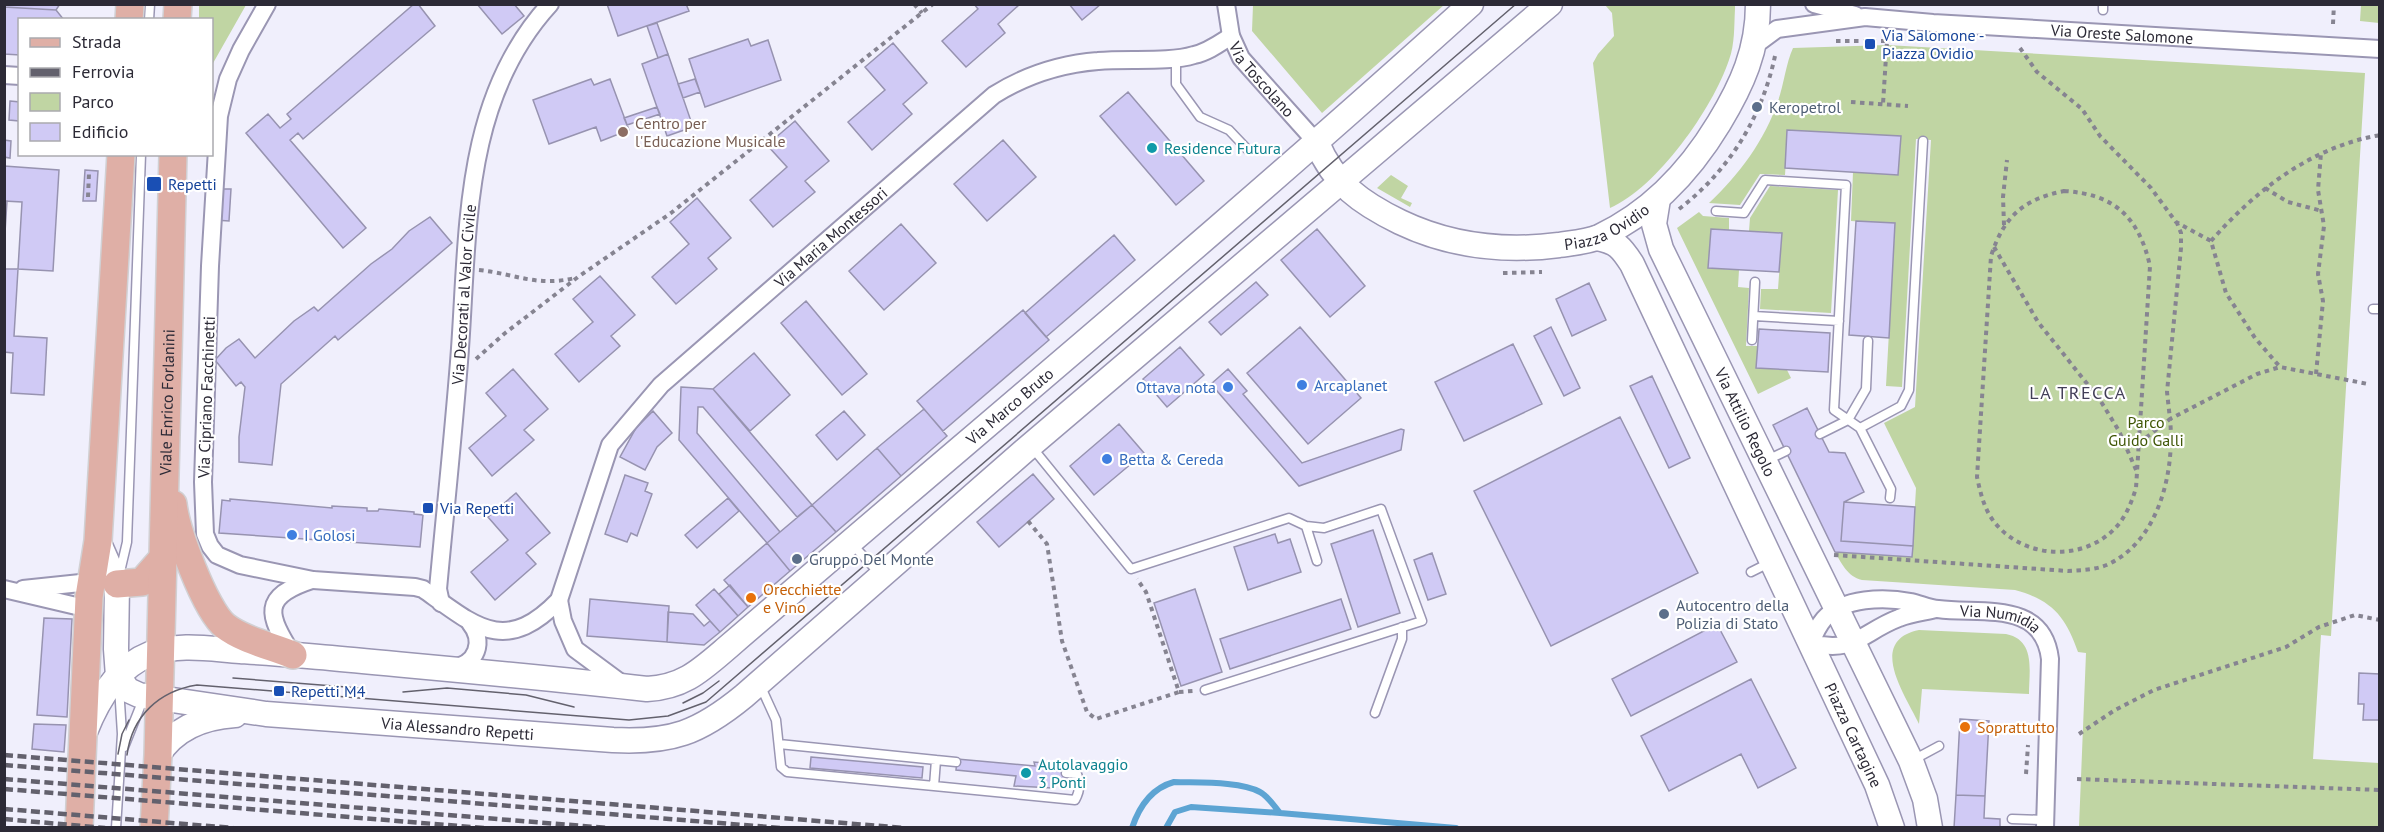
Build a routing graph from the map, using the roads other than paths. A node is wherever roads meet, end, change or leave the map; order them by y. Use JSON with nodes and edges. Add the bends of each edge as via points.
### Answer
{"nodes":[{"id":1,"x":267,"y":4,"type":"edge"},
{"id":2,"x":550,"y":4,"type":"edge"},
{"id":3,"x":1226,"y":4,"type":"edge"},
{"id":4,"x":1472,"y":4,"type":"edge"},
{"id":5,"x":1550,"y":4,"type":"edge"},
{"id":6,"x":1758,"y":4,"type":"edge"},
{"id":7,"x":1814,"y":4,"type":"edge"},
{"id":8,"x":1865,"y":17,"type":"junction"},
{"id":9,"x":1231,"y":36,"type":"junction"},
{"id":10,"x":1755,"y":46,"type":"junction"},
{"id":11,"x":2379,"y":49,"type":"edge"},
{"id":12,"x":1176,"y":58,"type":"junction"},
{"id":13,"x":1923,"y":141,"type":"dead end"},
{"id":14,"x":1317,"y":143,"type":"junction"},
{"id":15,"x":1248,"y":150,"type":"dead end"},
{"id":16,"x":121,"y":156,"type":"edge"},
{"id":17,"x":141,"y":156,"type":"edge"},
{"id":18,"x":163,"y":156,"type":"edge"},
{"id":19,"x":173,"y":156,"type":"edge"},
{"id":20,"x":1341,"y":182,"type":"junction"},
{"id":21,"x":1658,"y":199,"type":"junction"},
{"id":22,"x":1716,"y":211,"type":"dead end"},
{"id":23,"x":1597,"y":238,"type":"junction"},
{"id":24,"x":170,"y":252,"type":"junction"},
{"id":25,"x":1755,"y":282,"type":"dead end"},
{"id":26,"x":1754,"y":316,"type":"junction"},
{"id":27,"x":1839,"y":321,"type":"junction"},
{"id":28,"x":1752,"y":340,"type":"dead end"},
{"id":29,"x":1868,"y":341,"type":"dead end"},
{"id":30,"x":1848,"y":420,"type":"junction"},
{"id":31,"x":166,"y":428,"type":"junction"},
{"id":32,"x":1860,"y":428,"type":"junction"},
{"id":33,"x":1820,"y":434,"type":"dead end"},
{"id":34,"x":1030,"y":446,"type":"junction"},
{"id":35,"x":1890,"y":498,"type":"dead end"},
{"id":36,"x":1306,"y":526,"type":"junction"},
{"id":37,"x":98,"y":541,"type":"junction"},
{"id":38,"x":850,"y":542,"type":"junction"},
{"id":39,"x":163,"y":558,"type":"junction"},
{"id":40,"x":1317,"y":561,"type":"dead end"},
{"id":41,"x":881,"y":576,"type":"junction"},
{"id":42,"x":313,"y":580,"type":"junction"},
{"id":43,"x":90,"y":582,"type":"junction"},
{"id":44,"x":117,"y":584,"type":"junction"},
{"id":45,"x":9,"y":590,"type":"edge"},
{"id":46,"x":559,"y":600,"type":"junction"},
{"id":47,"x":445,"y":605,"type":"junction"},
{"id":48,"x":1837,"y":608,"type":"junction"},
{"id":49,"x":88,"y":609,"type":"junction"},
{"id":50,"x":1936,"y":609,"type":"junction"},
{"id":51,"x":470,"y":623,"type":"junction"},
{"id":52,"x":1402,"y":627,"type":"junction"},
{"id":53,"x":1854,"y":642,"type":"junction"},
{"id":54,"x":1810,"y":643,"type":"junction"},
{"id":55,"x":160,"y":651,"type":"junction"},
{"id":56,"x":293,"y":655,"type":"junction"},
{"id":57,"x":443,"y":669,"type":"junction"},
{"id":58,"x":118,"y":676,"type":"junction"},
{"id":59,"x":625,"y":686,"type":"junction"},
{"id":60,"x":150,"y":690,"type":"junction"},
{"id":61,"x":752,"y":690,"type":"junction"},
{"id":62,"x":1205,"y":690,"type":"dead end"},
{"id":63,"x":1376,"y":713,"type":"dead end"},
{"id":64,"x":266,"y":714,"type":"junction"},
{"id":65,"x":779,"y":744,"type":"junction"},
{"id":66,"x":83,"y":745,"type":"junction"},
{"id":67,"x":1939,"y":747,"type":"dead end"},
{"id":68,"x":121,"y":752,"type":"junction"},
{"id":69,"x":158,"y":755,"type":"junction"},
{"id":70,"x":936,"y":760,"type":"junction"},
{"id":71,"x":1911,"y":761,"type":"junction"},
{"id":72,"x":956,"y":762,"type":"dead end"},
{"id":73,"x":1066,"y":773,"type":"dead end"},
{"id":74,"x":934,"y":786,"type":"junction"},
{"id":75,"x":2012,"y":819,"type":"dead end"},
{"id":76,"x":2044,"y":824,"type":"edge"},
{"id":77,"x":79,"y":828,"type":"edge"},
{"id":78,"x":116,"y":828,"type":"edge"},
{"id":79,"x":154,"y":828,"type":"edge"},
{"id":80,"x":1892,"y":828,"type":"edge"},
{"id":81,"x":1930,"y":828,"type":"edge"}],
"edges":[{"from":1,"to":42,"type":"street","name":"Via Cipriano Facchinetti","via":[[228,79],[219,116],[210,266],[203,524],[210,546],[223,558]]},
{"from":2,"to":47,"type":"street","name":"Via Decorati al Valor Civile","via":[[509,60],[483,125],[474,181],[438,589]]},
{"from":3,"to":9,"type":"street","name":"Via Toscolano"},
{"from":4,"to":14,"type":"main road"},
{"from":5,"to":20,"type":"main road"},
{"from":6,"to":10,"type":"main road","name":"Piazza Ovidio"},
{"from":7,"to":8,"type":"street","name":"Via Oreste Salomone"},
{"from":8,"to":10,"type":"street","name":"Via Oreste Salomone","via":[[1777,29]]},
{"from":8,"to":11,"type":"street","name":"Via Oreste Salomone"},
{"from":9,"to":12,"type":"street","name":"Via Maria Montessori","via":[[1204,52]]},
{"from":9,"to":14,"type":"street","name":"Via Toscolano","via":[[1241,58]]},
{"from":10,"to":21,"type":"main road","name":"Piazza Ovidio","via":[[1734,99],[1698,155]]},
{"from":12,"to":15,"type":"lane","via":[[1176,84],[1200,117],[1228,130]]},
{"from":12,"to":46,"type":"street","name":"Via Maria Montessori","via":[[1066,66],[1039,72],[994,95],[661,385],[610,445]]},
{"from":13,"to":32,"type":"lane","via":[[1909,390],[1901,406]]},
{"from":14,"to":20,"type":"main road","name":"Piazza Ovidio"},
{"from":14,"to":38,"type":"main road","name":"Via Marco Bruto"},
{"from":16,"to":37,"type":"main road","name":"Viale Enrico Forlanini"},
{"from":17,"to":44,"type":"lane","name":"Viale Enrico Forlanini","via":[[127,542]]},
{"from":18,"to":24,"type":"main road","via":[[162,192]]},
{"from":19,"to":24,"type":"main road","name":"Viale Enrico Forlanini"},
{"from":20,"to":23,"type":"main road","name":"Piazza Ovidio","via":[[1353,195],[1383,213],[1450,241],[1530,249]]},
{"from":20,"to":34,"type":"main road"},
{"from":21,"to":23,"type":"main road","name":"Piazza Ovidio"},
{"from":21,"to":48,"type":"main road","name":"Via Attilio Regolo","via":[[1654,224],[1660,249],[1775,456]]},
{"from":22,"to":27,"type":"lane","via":[[1744,213],[1765,180],[1846,184]]},
{"from":23,"to":54,"type":"main road","via":[[1613,241],[1632,264],[1761,567]]},
{"from":24,"to":31,"type":"main road","name":"Viale Enrico Forlanini"},
{"from":25,"to":26,"type":"lane"},
{"from":26,"to":27,"type":"lane"},
{"from":26,"to":28,"type":"lane"},
{"from":27,"to":30,"type":"lane","via":[[1834,410]]},
{"from":29,"to":30,"type":"lane","via":[[1866,390]]},
{"from":30,"to":32,"type":"lane"},
{"from":30,"to":33,"type":"lane"},
{"from":31,"to":39,"type":"main road","name":"Viale Enrico Forlanini"},
{"from":31,"to":56,"type":"main road","via":[[176,521],[207,602],[233,631]]},
{"from":32,"to":35,"type":"lane","via":[[1891,489]]},
{"from":34,"to":36,"type":"lane","via":[[1131,569],[1289,518]]},
{"from":34,"to":41,"type":"main road"},
{"from":36,"to":40,"type":"lane"},
{"from":36,"to":52,"type":"lane","via":[[1324,528],[1381,509],[1422,621]]},
{"from":37,"to":43,"type":"main road","name":"Viale Enrico Forlanini"},
{"from":37,"to":44,"type":"main road","name":"Viale Enrico Forlanini"},
{"from":38,"to":41,"type":"lane"},
{"from":38,"to":59,"type":"main road","name":"Via Marco Bruto","via":[[701,669],[672,686]]},
{"from":39,"to":44,"type":"main road","via":[[142,582]]},
{"from":39,"to":55,"type":"main road","name":"Viale Enrico Forlanini"},
{"from":41,"to":61,"type":"main road"},
{"from":42,"to":47,"type":"street","name":"Via Cipriano Facchinetti","via":[[415,587]]},
{"from":42,"to":56,"type":"street","via":[[287,590],[274,607],[275,626]]},
{"from":43,"to":44,"type":"main road"},
{"from":43,"to":45,"type":"street"},
{"from":43,"to":49,"type":"main road","name":"Viale Enrico Forlanini"},
{"from":44,"to":58,"type":"main road","name":"Viale Enrico Forlanini"},
{"from":45,"to":49,"type":"street"},
{"from":46,"to":51,"type":"street","via":[[528,626],[496,630]]},
{"from":46,"to":59,"type":"street","via":[[575,649]]},
{"from":47,"to":51,"type":"street"},
{"from":48,"to":50,"type":"street","name":"Via Numidia","via":[[1890,599]]},
{"from":48,"to":53,"type":"main road","name":"Via Attilio Regolo"},
{"from":48,"to":54,"type":"street","via":[[1824,618]]},
{"from":49,"to":66,"type":"main road","name":"Viale Enrico Forlanini"},
{"from":50,"to":53,"type":"street","name":"Via Numidia","via":[[1901,617]]},
{"from":50,"to":76,"type":"street","name":"Via Numidia","via":[[2017,615],[2044,635],[2050,658]]},
{"from":51,"to":57,"type":"street","via":[[478,635],[477,651],[460,667]]},
{"from":52,"to":62,"type":"lane"},
{"from":52,"to":63,"type":"lane","via":[[1402,639]]},
{"from":53,"to":54,"type":"street","name":"Via Numidia","via":[[1839,647]]},
{"from":53,"to":71,"type":"main road"},
{"from":54,"to":80,"type":"main road","name":"Piazza Cartagine","via":[[1877,785]]},
{"from":55,"to":56,"type":"main road","via":[[189,648]]},
{"from":55,"to":58,"type":"main road"},
{"from":55,"to":60,"type":"main road","name":"Viale Enrico Forlanini"},
{"from":56,"to":57,"type":"main road"},
{"from":57,"to":59,"type":"main road"},
{"from":58,"to":60,"type":"main road","via":[[128,690]]},
{"from":58,"to":66,"type":"main road","via":[[95,707]]},
{"from":58,"to":68,"type":"lane","name":"Viale Enrico Forlanini"},
{"from":60,"to":64,"type":"main road","name":"Via Alessandro Repetti"},
{"from":60,"to":68,"type":"lane","name":"Viale Enrico Forlanini"},
{"from":60,"to":69,"type":"main road","name":"Viale Enrico Forlanini"},
{"from":61,"to":64,"type":"main road","name":"Via Alessandro Repetti","via":[[702,726],[673,736],[639,741]]},
{"from":61,"to":65,"type":"lane","via":[[773,710]]},
{"from":64,"to":69,"type":"main road","via":[[226,716],[197,723],[175,735]]},
{"from":65,"to":70,"type":"lane"},
{"from":65,"to":74,"type":"lane","via":[[781,767],[787,772]]},
{"from":66,"to":77,"type":"main road","name":"Viale Enrico Forlanini"},
{"from":67,"to":71,"type":"lane"},
{"from":68,"to":78,"type":"lane"},
{"from":69,"to":79,"type":"main road","name":"Viale Enrico Forlanini"},
{"from":70,"to":72,"type":"lane"},
{"from":70,"to":74,"type":"lane"},
{"from":71,"to":81,"type":"main road"},
{"from":73,"to":74,"type":"lane","via":[[1077,774],[1080,780],[1075,800]]},
{"from":75,"to":76,"type":"lane"}]}
